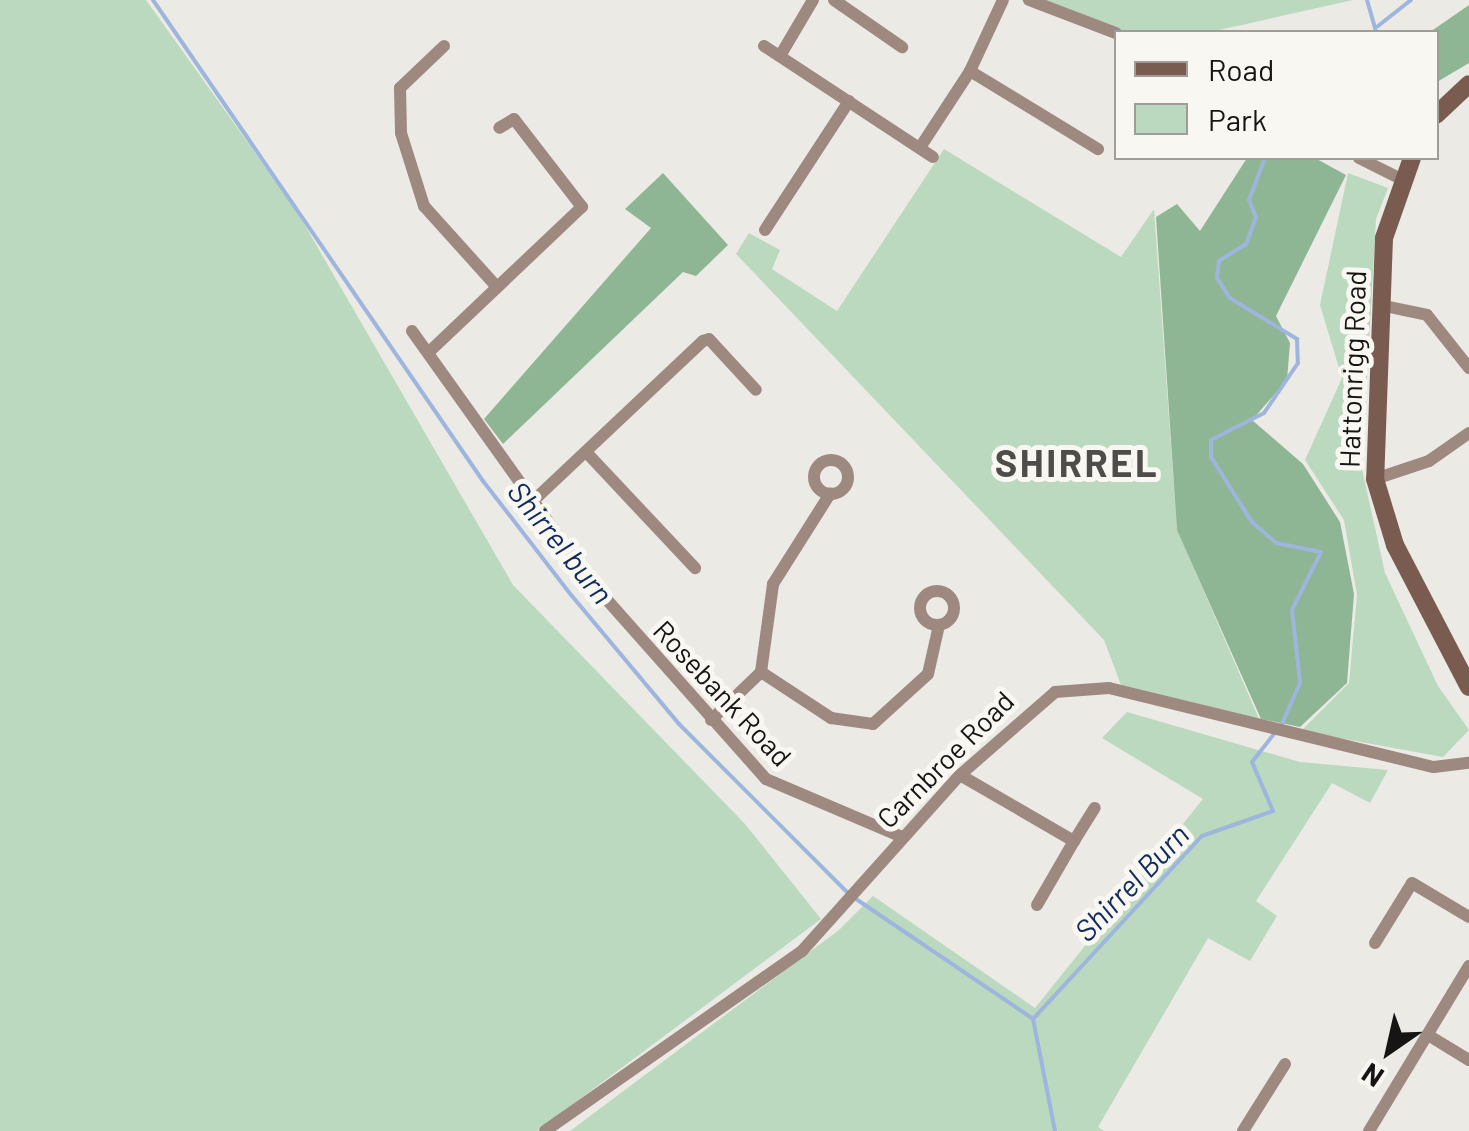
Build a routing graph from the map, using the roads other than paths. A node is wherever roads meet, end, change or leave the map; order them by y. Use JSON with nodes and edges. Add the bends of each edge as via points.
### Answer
{"nodes":[{"id":1,"x":814,"y":0,"type":"edge"},
{"id":2,"x":834,"y":0,"type":"edge"},
{"id":3,"x":1003,"y":0,"type":"edge"},
{"id":4,"x":1029,"y":0,"type":"edge"},
{"id":5,"x":1114,"y":32,"type":"edge"},
{"id":6,"x":444,"y":46,"type":"dead end"},
{"id":7,"x":764,"y":46,"type":"dead end"},
{"id":8,"x":902,"y":46,"type":"dead end"},
{"id":9,"x":780,"y":56,"type":"junction"},
{"id":10,"x":970,"y":71,"type":"junction"},
{"id":11,"x":1469,"y":84,"type":"edge"},
{"id":12,"x":850,"y":101,"type":"junction"},
{"id":13,"x":1439,"y":113,"type":"edge"},
{"id":14,"x":499,"y":128,"type":"dead end"},
{"id":15,"x":920,"y":146,"type":"junction"},
{"id":16,"x":1098,"y":149,"type":"dead end"},
{"id":17,"x":933,"y":157,"type":"dead end"},
{"id":18,"x":1363,"y":160,"type":"edge"},
{"id":19,"x":1411,"y":160,"type":"edge"},
{"id":20,"x":1403,"y":180,"type":"junction"},
{"id":21,"x":765,"y":230,"type":"dead end"},
{"id":22,"x":497,"y":288,"type":"junction"},
{"id":23,"x":1380,"y":305,"type":"junction"},
{"id":24,"x":412,"y":331,"type":"dead end"},
{"id":25,"x":429,"y":352,"type":"junction"},
{"id":26,"x":1469,"y":368,"type":"edge"},
{"id":27,"x":756,"y":390,"type":"dead end"},
{"id":28,"x":1469,"y":433,"type":"edge"},
{"id":29,"x":587,"y":453,"type":"junction"},
{"id":30,"x":1376,"y":479,"type":"junction"},
{"id":31,"x":830,"y":494,"type":"dead end"},
{"id":32,"x":532,"y":502,"type":"junction"},
{"id":33,"x":695,"y":568,"type":"dead end"},
{"id":34,"x":939,"y":625,"type":"dead end"},
{"id":35,"x":761,"y":672,"type":"junction"},
{"id":36,"x":1467,"y":677,"type":"edge"},
{"id":37,"x":711,"y":720,"type":"junction"},
{"id":38,"x":1469,"y":763,"type":"edge"},
{"id":39,"x":960,"y":775,"type":"junction"},
{"id":40,"x":1095,"y":808,"type":"dead end"},
{"id":41,"x":902,"y":837,"type":"junction"},
{"id":42,"x":1074,"y":840,"type":"junction"},
{"id":43,"x":1038,"y":904,"type":"dead end"},
{"id":44,"x":1469,"y":917,"type":"edge"},
{"id":45,"x":1375,"y":943,"type":"dead end"},
{"id":46,"x":1469,"y":966,"type":"edge"},
{"id":47,"x":1428,"y":1036,"type":"junction"},
{"id":48,"x":1469,"y":1060,"type":"edge"},
{"id":49,"x":1285,"y":1064,"type":"dead end"},
{"id":50,"x":545,"y":1131,"type":"edge"},
{"id":51,"x":1243,"y":1131,"type":"edge"},
{"id":52,"x":1369,"y":1131,"type":"edge"}],
"edges":[{"from":1,"to":9,"type":"street"},
{"from":2,"to":8,"type":"street"},
{"from":3,"to":10,"type":"street"},
{"from":4,"to":5,"type":"street"},
{"from":6,"to":22,"type":"street","via":[[400,88],[401,133],[424,206]]},
{"from":7,"to":9,"type":"street"},
{"from":9,"to":12,"type":"street"},
{"from":10,"to":15,"type":"street"},
{"from":10,"to":16,"type":"street"},
{"from":11,"to":13,"type":"street"},
{"from":12,"to":15,"type":"street"},
{"from":12,"to":21,"type":"street"},
{"from":14,"to":22,"type":"street","via":[[514,119],[584,201]]},
{"from":15,"to":17,"type":"street"},
{"from":18,"to":20,"type":"street"},
{"from":19,"to":20,"type":"street","name":"Hattonrigg Road"},
{"from":20,"to":23,"type":"street","name":"Hattonrigg Road","via":[[1384,238]]},
{"from":22,"to":25,"type":"street"},
{"from":23,"to":26,"type":"street","via":[[1427,314]]},
{"from":23,"to":30,"type":"street","name":"Hattonrigg Road"},
{"from":24,"to":25,"type":"street","name":"Rosebank Road"},
{"from":25,"to":32,"type":"street","name":"Rosebank Road"},
{"from":27,"to":29,"type":"street","via":[[709,338]]},
{"from":28,"to":30,"type":"street","via":[[1429,462]]},
{"from":29,"to":32,"type":"street"},
{"from":29,"to":33,"type":"street"},
{"from":30,"to":36,"type":"street","name":"Hattonrigg Road","via":[[1395,545]]},
{"from":31,"to":35,"type":"street","via":[[773,584]]},
{"from":32,"to":37,"type":"street","name":"Rosebank Road","via":[[648,652]]},
{"from":34,"to":35,"type":"street","via":[[928,674],[873,724],[831,718]]},
{"from":35,"to":37,"type":"street"},
{"from":37,"to":41,"type":"street","name":"Rosebank Road","via":[[777,787]]},
{"from":38,"to":39,"type":"street","name":"Carnbroe Road","via":[[1434,767],[1139,693],[1070,690],[1024,712]]},
{"from":39,"to":41,"type":"street","name":"Carnbroe Road"},
{"from":39,"to":42,"type":"street"},
{"from":40,"to":42,"type":"street"},
{"from":41,"to":50,"type":"street","name":"Carnbroe Road","via":[[802,951]]},
{"from":42,"to":43,"type":"street"},
{"from":44,"to":45,"type":"street","via":[[1412,883]]},
{"from":46,"to":47,"type":"street"},
{"from":47,"to":48,"type":"street"},
{"from":47,"to":52,"type":"street"},
{"from":49,"to":51,"type":"street"}]}
